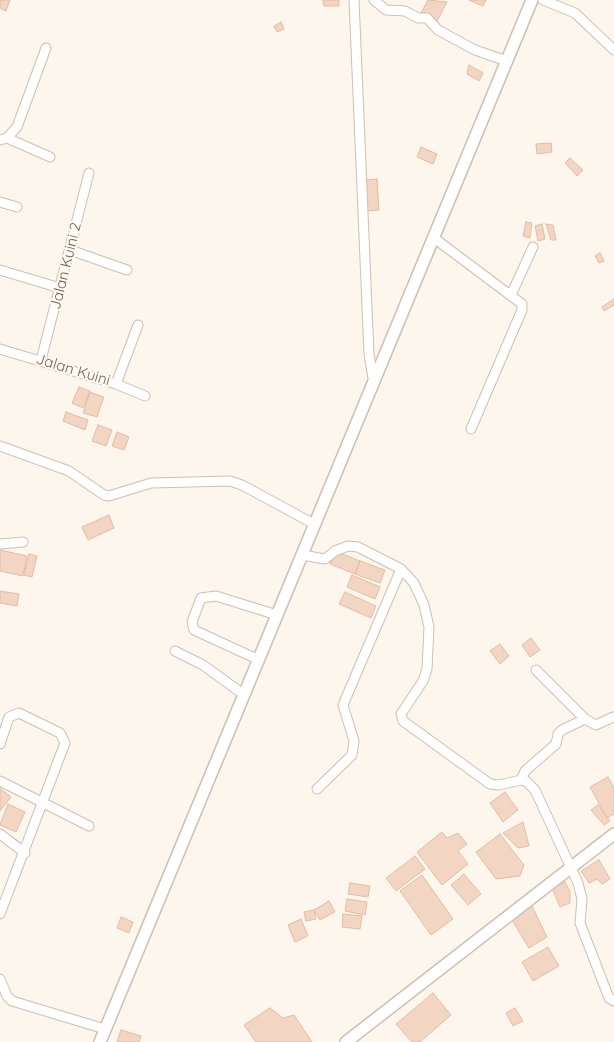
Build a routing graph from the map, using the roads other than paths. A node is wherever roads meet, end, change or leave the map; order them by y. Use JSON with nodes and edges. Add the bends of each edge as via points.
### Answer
{"nodes":[{"id":1,"x":354,"y":0,"type":"edge"},
{"id":2,"x":374,"y":0,"type":"edge"},
{"id":3,"x":532,"y":0,"type":"edge"},
{"id":4,"x":543,"y":0,"type":"edge"},
{"id":5,"x":46,"y":48,"type":"dead end"},
{"id":6,"x":614,"y":50,"type":"edge"},
{"id":7,"x":507,"y":61,"type":"junction"},
{"id":8,"x":4,"y":139,"type":"edge"},
{"id":9,"x":50,"y":157,"type":"dead end"},
{"id":10,"x":90,"y":173,"type":"dead end"},
{"id":11,"x":0,"y":202,"type":"edge"},
{"id":12,"x":17,"y":207,"type":"dead end"},
{"id":13,"x":434,"y":238,"type":"junction"},
{"id":14,"x":533,"y":247,"type":"dead end"},
{"id":15,"x":70,"y":250,"type":"junction"},
{"id":16,"x":0,"y":270,"type":"edge"},
{"id":17,"x":127,"y":270,"type":"dead end"},
{"id":18,"x":60,"y":288,"type":"junction"},
{"id":19,"x":511,"y":295,"type":"junction"},
{"id":20,"x":138,"y":325,"type":"dead end"},
{"id":21,"x":0,"y":349,"type":"edge"},
{"id":22,"x":42,"y":360,"type":"junction"},
{"id":23,"x":116,"y":384,"type":"junction"},
{"id":24,"x":374,"y":385,"type":"junction"},
{"id":25,"x":145,"y":396,"type":"dead end"},
{"id":26,"x":471,"y":429,"type":"dead end"},
{"id":27,"x":0,"y":446,"type":"edge"},
{"id":28,"x":314,"y":524,"type":"junction"},
{"id":29,"x":23,"y":542,"type":"dead end"},
{"id":30,"x":0,"y":544,"type":"edge"},
{"id":31,"x":302,"y":555,"type":"junction"},
{"id":32,"x":401,"y":569,"type":"junction"},
{"id":33,"x":277,"y":615,"type":"junction"},
{"id":34,"x":175,"y":651,"type":"dead end"},
{"id":35,"x":258,"y":659,"type":"junction"},
{"id":36,"x":536,"y":670,"type":"dead end"},
{"id":37,"x":243,"y":694,"type":"junction"},
{"id":38,"x":612,"y":717,"type":"dead end"},
{"id":39,"x":585,"y":719,"type":"junction"},
{"id":40,"x":0,"y":744,"type":"edge"},
{"id":41,"x":521,"y":780,"type":"junction"},
{"id":42,"x":0,"y":781,"type":"edge"},
{"id":43,"x":317,"y":789,"type":"dead end"},
{"id":44,"x":43,"y":804,"type":"junction"},
{"id":45,"x":89,"y":826,"type":"dead end"},
{"id":46,"x":0,"y":834,"type":"edge"},
{"id":47,"x":614,"y":834,"type":"edge"},
{"id":48,"x":25,"y":853,"type":"junction"},
{"id":49,"x":571,"y":868,"type":"junction"},
{"id":50,"x":0,"y":914,"type":"edge"},
{"id":51,"x":0,"y":979,"type":"edge"},
{"id":52,"x":614,"y":1001,"type":"edge"},
{"id":53,"x":105,"y":1029,"type":"junction"},
{"id":54,"x":100,"y":1042,"type":"edge"},
{"id":55,"x":346,"y":1042,"type":"edge"}],
"edges":[{"from":1,"to":24,"type":"street","via":[[369,354]]},
{"from":2,"to":7,"type":"street","via":[[386,10],[427,18],[438,30],[475,50]]},
{"from":3,"to":7,"type":"street"},
{"from":4,"to":6,"type":"street","via":[[575,13]]},
{"from":5,"to":8,"type":"street","via":[[18,127]]},
{"from":7,"to":13,"type":"street"},
{"from":8,"to":9,"type":"street"},
{"from":10,"to":15,"type":"street","name":"Jalan Kuini 2"},
{"from":11,"to":12,"type":"street"},
{"from":13,"to":19,"type":"street"},
{"from":13,"to":24,"type":"street"},
{"from":14,"to":19,"type":"street"},
{"from":15,"to":17,"type":"street"},
{"from":15,"to":18,"type":"street","name":"Jalan Kuini 2"},
{"from":16,"to":18,"type":"street"},
{"from":18,"to":22,"type":"street","name":"Jalan Kuini 2"},
{"from":19,"to":26,"type":"street","via":[[522,304],[522,310]]},
{"from":20,"to":23,"type":"street"},
{"from":21,"to":22,"type":"street","name":"Jalan Kuini"},
{"from":22,"to":23,"type":"street","name":"Jalan Kuini"},
{"from":23,"to":25,"type":"street","name":"Jalan Kuini"},
{"from":24,"to":28,"type":"street"},
{"from":27,"to":28,"type":"street","via":[[69,471],[108,496],[151,483],[230,481]]},
{"from":28,"to":31,"type":"street"},
{"from":29,"to":30,"type":"street"},
{"from":31,"to":32,"type":"street","via":[[325,559],[335,551],[352,546]]},
{"from":31,"to":33,"type":"street"},
{"from":32,"to":41,"type":"street","via":[[418,589],[430,635],[426,674],[401,714],[403,721],[490,784]]},
{"from":32,"to":43,"type":"street","via":[[345,700],[354,741],[352,755]]},
{"from":33,"to":35,"type":"street"},
{"from":33,"to":35,"type":"street","via":[[216,596],[201,598],[192,622],[194,630]]},
{"from":34,"to":37,"type":"street","via":[[203,665]]},
{"from":35,"to":37,"type":"street"},
{"from":36,"to":39,"type":"street"},
{"from":37,"to":53,"type":"street"},
{"from":38,"to":39,"type":"street","via":[[596,725]]},
{"from":39,"to":41,"type":"street","via":[[560,732],[556,744],[525,771]]},
{"from":40,"to":44,"type":"street","via":[[9,717],[19,713],[63,735],[66,743]]},
{"from":41,"to":49,"type":"street","via":[[535,790]]},
{"from":42,"to":44,"type":"street"},
{"from":44,"to":45,"type":"street"},
{"from":44,"to":48,"type":"street"},
{"from":46,"to":48,"type":"street"},
{"from":47,"to":49,"type":"street"},
{"from":48,"to":50,"type":"street"},
{"from":49,"to":52,"type":"street","via":[[581,891],[582,929]]},
{"from":49,"to":55,"type":"street"},
{"from":51,"to":53,"type":"street","via":[[12,1001]]},
{"from":53,"to":54,"type":"street"}]}
